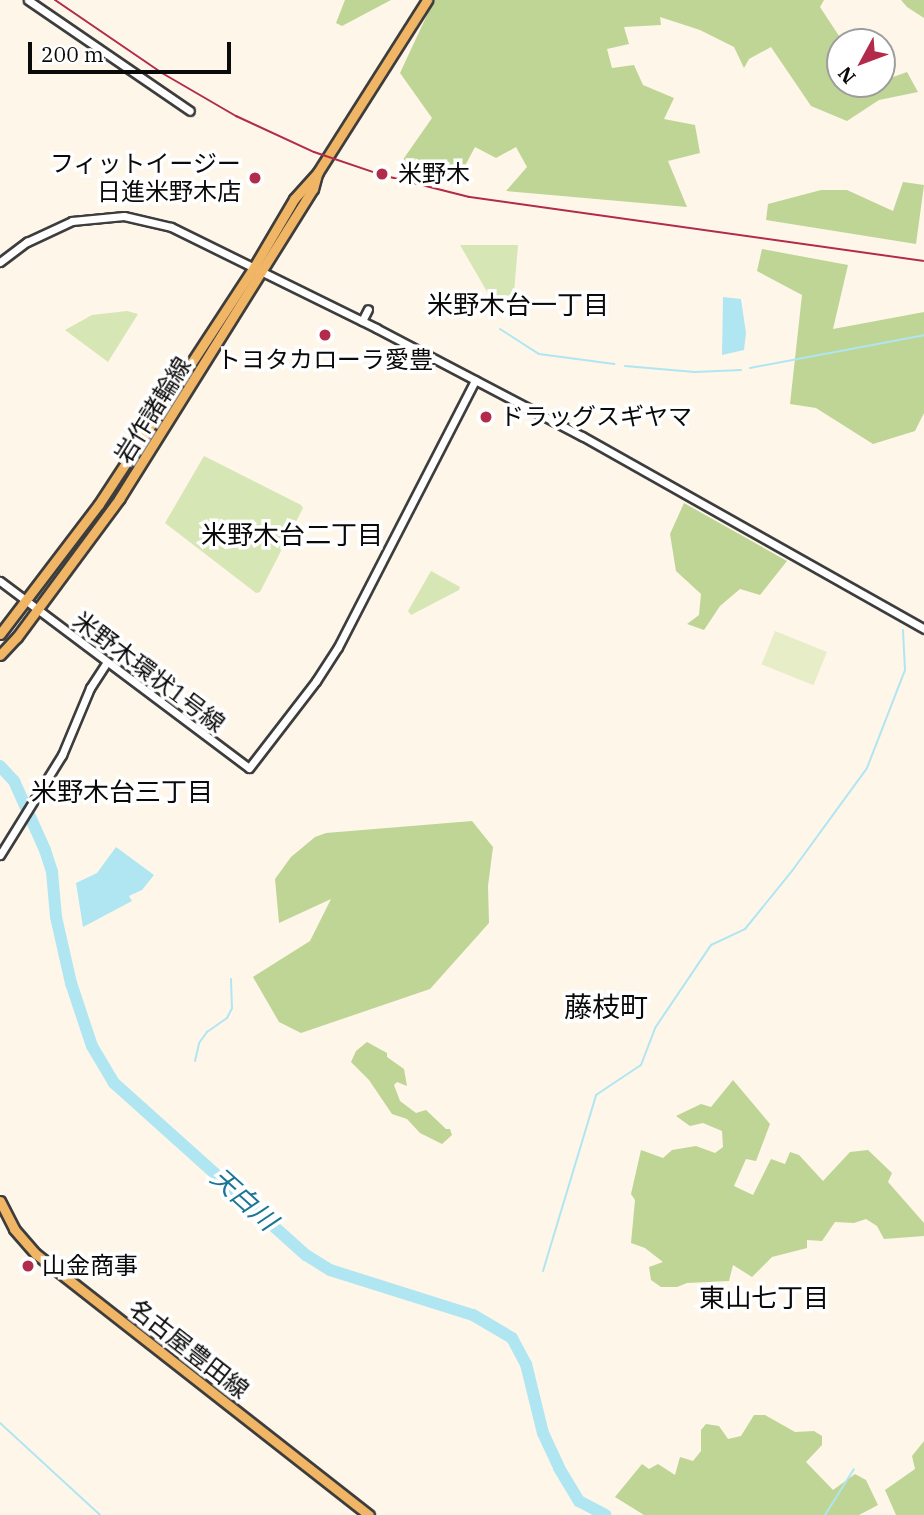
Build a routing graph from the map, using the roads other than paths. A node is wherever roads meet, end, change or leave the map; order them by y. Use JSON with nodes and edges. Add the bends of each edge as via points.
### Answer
{"nodes":[{"id":1,"x":28,"y":0,"type":"edge"},
{"id":2,"x":427,"y":0,"type":"edge"},
{"id":3,"x":190,"y":111,"type":"dead end"},
{"id":4,"x":0,"y":262,"type":"edge"},
{"id":5,"x":258,"y":269,"type":"junction"},
{"id":6,"x":368,"y":309,"type":"dead end"},
{"id":7,"x":362,"y":321,"type":"junction"},
{"id":8,"x":475,"y":380,"type":"junction"},
{"id":9,"x":0,"y":581,"type":"edge"},
{"id":10,"x":26,"y":603,"type":"junction"},
{"id":11,"x":36,"y":611,"type":"junction"},
{"id":12,"x":924,"y":629,"type":"edge"},
{"id":13,"x":0,"y":634,"type":"edge"},
{"id":14,"x":0,"y":654,"type":"edge"},
{"id":15,"x":106,"y":663,"type":"junction"},
{"id":16,"x":0,"y":855,"type":"edge"},
{"id":17,"x":0,"y":1201,"type":"edge"},
{"id":18,"x":369,"y":1515,"type":"edge"}],
"edges":[{"from":1,"to":3,"type":"street"},
{"from":2,"to":5,"type":"main road","name":"岩作諸輪線","via":[[317,172],[313,189]]},
{"from":4,"to":5,"type":"street","via":[[55,227],[124,216],[171,227]]},
{"from":5,"to":7,"type":"street"},
{"from":5,"to":10,"type":"main road","name":"岩作諸輪線"},
{"from":5,"to":11,"type":"main road","name":"岩作諸輪線","via":[[119,499]]},
{"from":6,"to":7,"type":"street"},
{"from":7,"to":8,"type":"street"},
{"from":8,"to":12,"type":"street"},
{"from":8,"to":15,"type":"street","name":"米野木環状1号線","via":[[338,647],[250,767]]},
{"from":9,"to":10,"type":"street","name":"米野木環状1号線"},
{"from":10,"to":11,"type":"street","name":"米野木環状1号線"},
{"from":10,"to":13,"type":"main road","name":"岩作諸輪線"},
{"from":11,"to":14,"type":"main road","name":"岩作諸輪線"},
{"from":11,"to":15,"type":"street","name":"米野木環状1号線"},
{"from":15,"to":16,"type":"street","via":[[90,688],[62,755]]},
{"from":17,"to":18,"type":"main road","name":"名古屋豊田線","via":[[14,1229],[36,1254]]}]}
